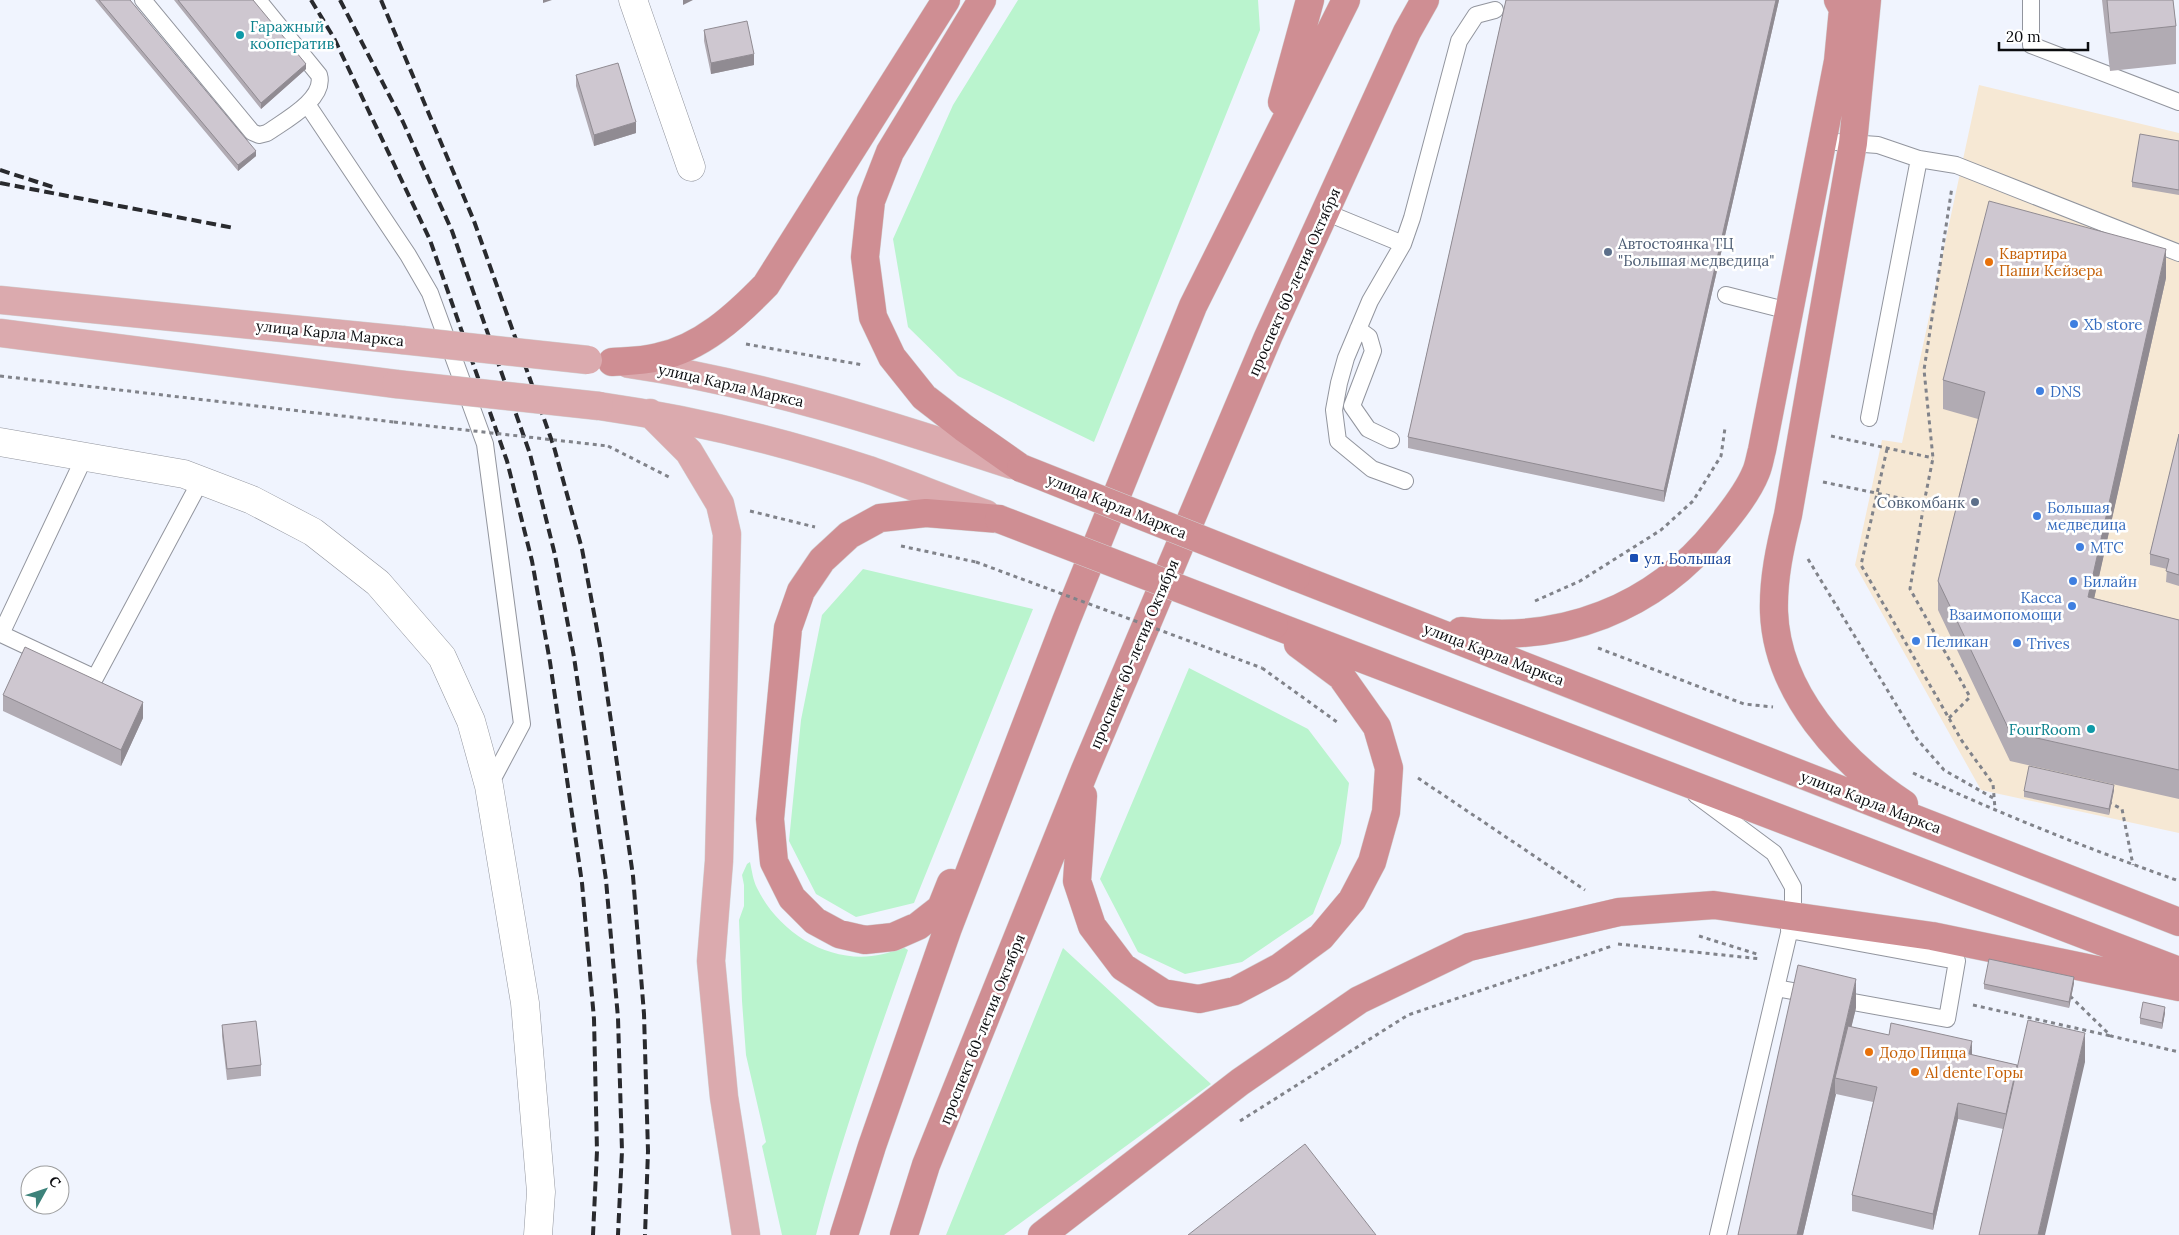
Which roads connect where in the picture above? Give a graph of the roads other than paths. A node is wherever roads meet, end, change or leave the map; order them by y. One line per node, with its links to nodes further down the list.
1 (143, 0): 15 (lane)
2 (258, 0): 15 (lane)
3 (633, 0): 19 (street)
4 (946, 0): 29 (highway)
5 (982, 0): 35 (highway)
6 (1310, 0): 25 (highway)
7 (1346, 0): 25 (highway)
8 (1425, 0): 13 (highway, проспект 60-летия Октября)
9 (1442, 0): 13 (highway)
10 (2031, 0): 14 (lane)
11 (1848, 2): 16 (highway); 17 (highway)
12 (1495, 10): 21 (lane)
13 (1407, 32): 20 (highway, проспект 60-летия Октября)
14 (2179, 102)
15 (307, 104): 44 (lane)
16 (1822, 141): 17 (lane); 26 (highway)
17 (1853, 143): 18 (lane); 45 (highway)
18 (1919, 159): 22 (lane); 31 (lane)
19 (690, 168)
20 (1325, 212): 21 (lane); 42 (highway, проспект 60-летия Октября)
21 (1402, 244): 27 (lane)
22 (2179, 253)
23 (1726, 294): 26 (lane)
24 (0, 300): 29 (main road, улица Карла Маркса, bridge)
25 (1194, 306): 39 (highway)
26 (1789, 311): 40 (highway)
27 (1358, 330): 32 (lane); 37 (lane)
28 (0, 333): 30 (main road, bridge)
29 (600, 361): 35 (main road, улица Карла Маркса)
30 (650, 413): 38 (main road); 52 (main road)
31 (1869, 418)
32 (1391, 440)
33 (0, 442): 34 (street)
34 (85, 456): 36 (street); 36 (lane)
35 (1021, 468): 40 (highway, улица Карла Маркса, bridge)
36 (201, 480): 44 (street)
37 (1405, 481)
38 (999, 519): 39 (highway); 41 (highway, bridge)
39 (1066, 621): 53 (highway)
40 (1413, 622): 45 (highway, улица Карла Маркса)
41 (1274, 626): 42 (highway); 43 (highway)
42 (1085, 770): 54 (highway, проспект 60-летия Октября)
43 (1672, 777): 47 (lane); 48 (highway)
44 (489, 786): 51 (street)
45 (1953, 834): 46 (highway, улица Карла Маркса)
46 (2179, 922)
47 (1791, 923): 49 (lane); 49 (lane); 50 (highway); 55 (highway)
48 (2179, 971)
49 (1776, 988): 56 (lane)
50 (2179, 988)
51 (538, 1235)
52 (746, 1235)
53 (844, 1235)
54 (904, 1235)
55 (1042, 1235)
56 (1718, 1235)

